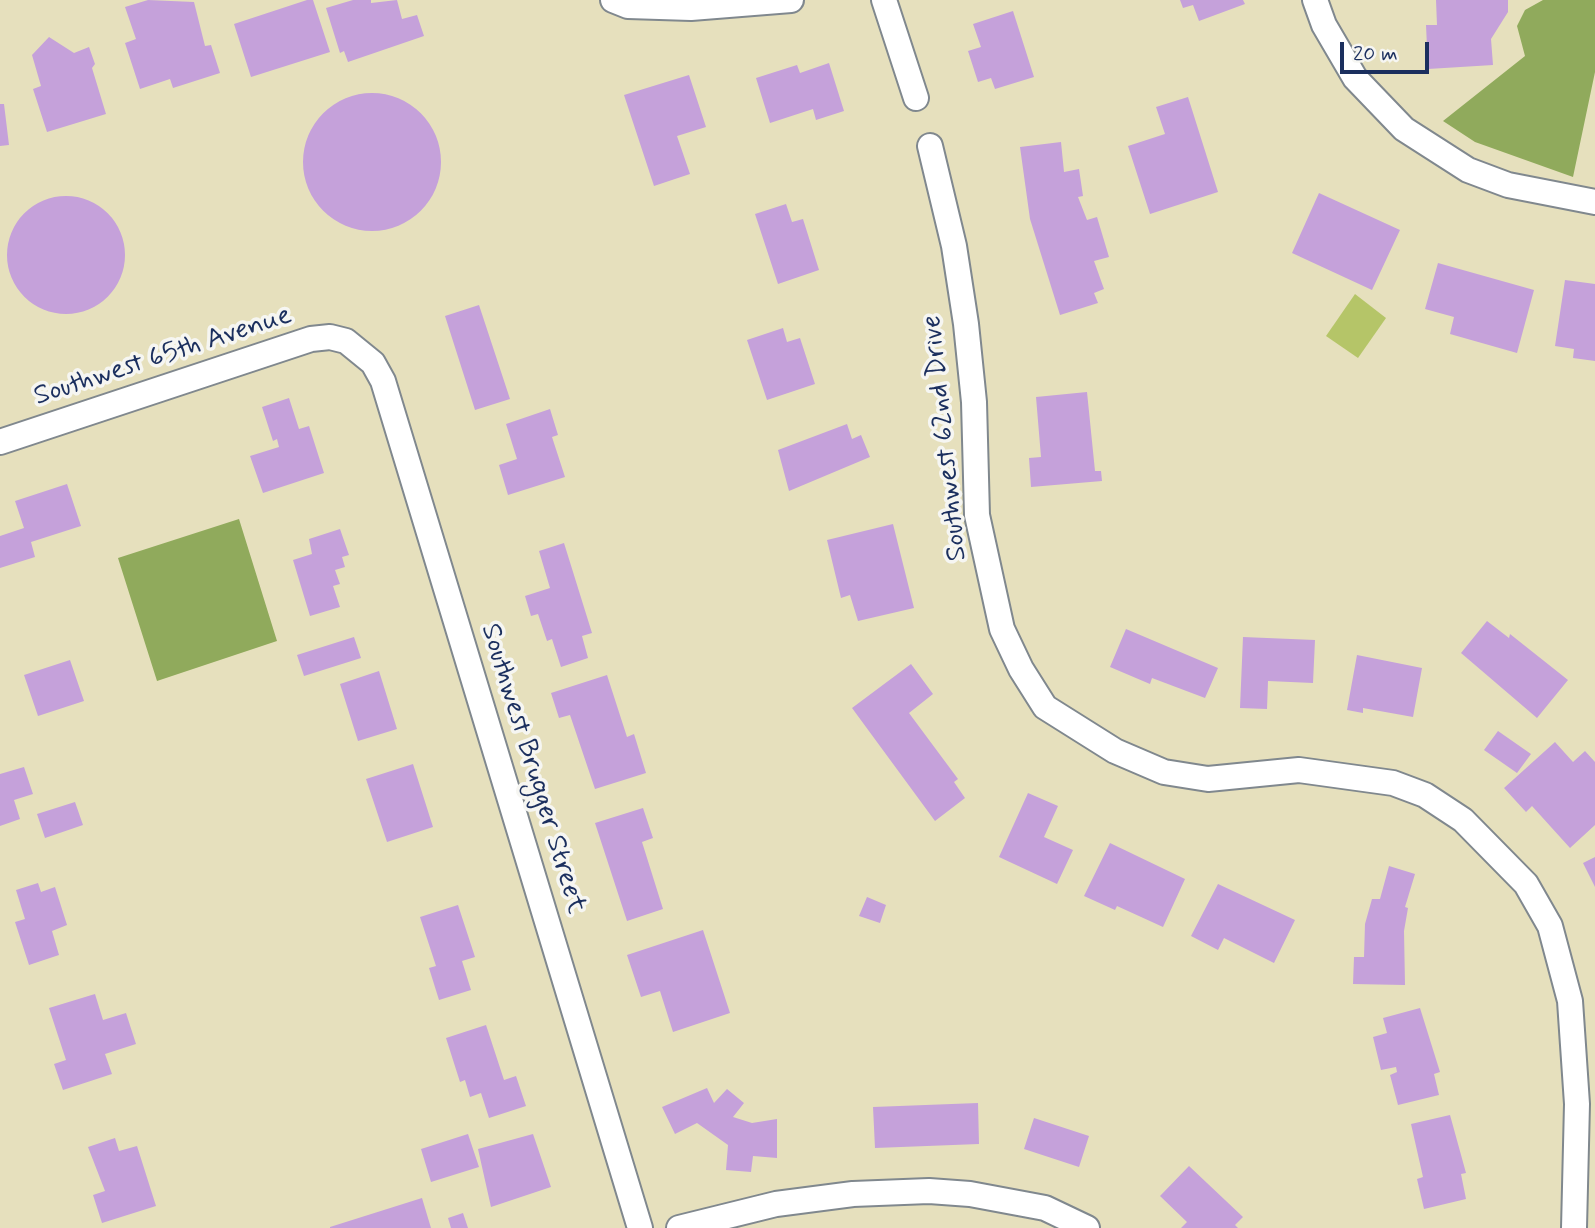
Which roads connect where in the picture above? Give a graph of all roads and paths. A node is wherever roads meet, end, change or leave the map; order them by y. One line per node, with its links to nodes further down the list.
1 (612, 0): 2 (street)
2 (791, 0)
3 (884, 0): 5 (street)
4 (1315, 0): 7 (street)
5 (916, 99)
6 (930, 146): 13 (street, Southwest 62nd Drive)
7 (1595, 202)
8 (346, 341): 9 (street, Southwest 65th Avenue); 10 (street, Southwest Brugger Street)
9 (0, 442)
10 (640, 1228)
11 (679, 1228): 12 (street)
12 (1087, 1228)
13 (1574, 1228)

